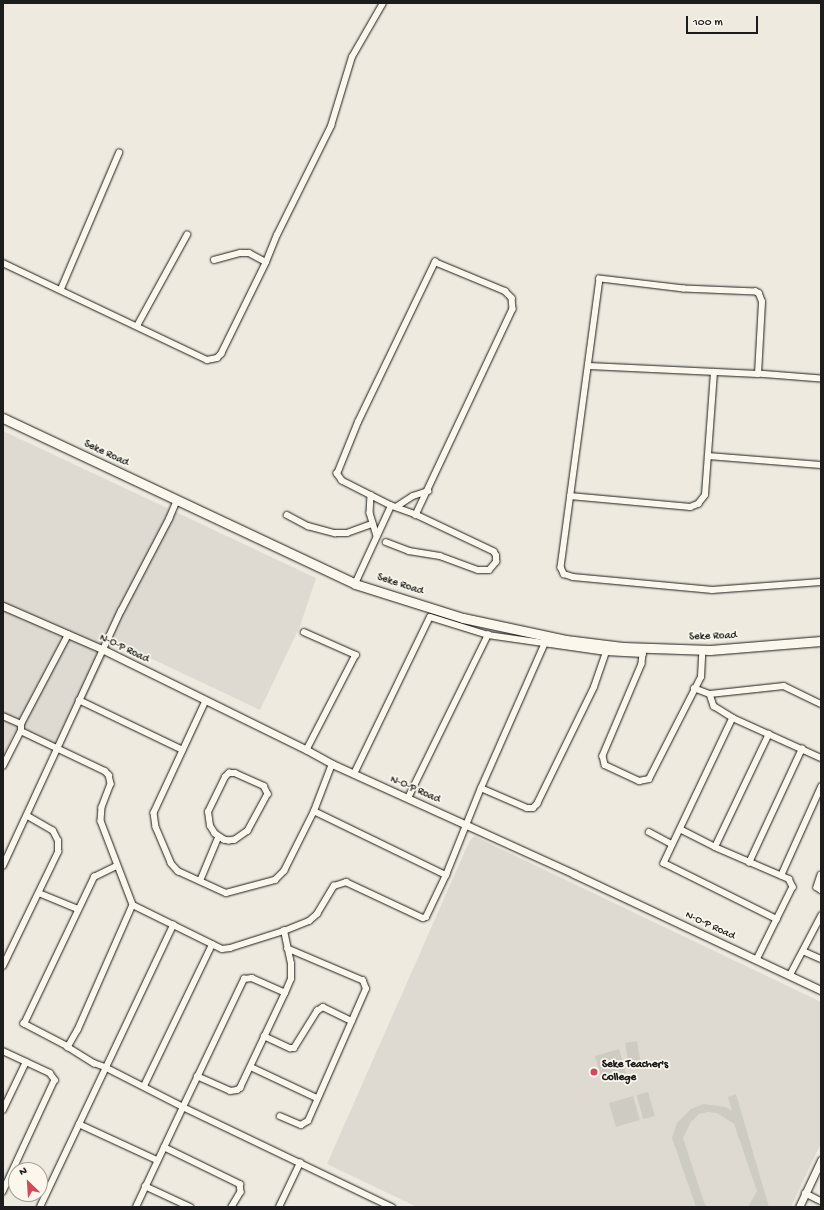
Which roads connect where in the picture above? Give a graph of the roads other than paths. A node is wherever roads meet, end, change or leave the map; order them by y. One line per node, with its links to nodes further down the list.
1 (383, 3): 5 (street)
2 (119, 153): 7 (street)
3 (187, 235): 8 (street)
4 (214, 260): 5 (street)
5 (266, 262): 8 (street)
6 (3, 263): 7 (street)
7 (61, 290): 8 (street)
8 (137, 326)
9 (589, 366): 10 (street); 11 (street); 18 (street)
10 (714, 372): 11 (street); 14 (street)
11 (758, 374): 12 (street)
12 (821, 379)
13 (3, 418): 19 (main road, Seke Road)
14 (708, 456): 15 (street); 18 (street)
15 (821, 465)
16 (428, 491): 17 (street); 20 (street); 22 (street)
17 (371, 495): 20 (street); 23 (street)
18 (570, 496): 26 (street)
19 (177, 500): 27 (main road, Seke Road); 34 (street)
20 (394, 507): 22 (street); 24 (street)
21 (288, 515): 23 (street)
22 (416, 515): 25 (street)
23 (372, 524): 24 (street)
24 (377, 536): 27 (street)
25 (386, 542)
26 (821, 582)
27 (355, 584): 32 (main road, Seke Road)
28 (3, 606): 30 (street, N-O-P Road)
29 (304, 632): 49 (street)
30 (68, 635): 34 (street, N-O-P Road); 44 (street)
31 (488, 635): 33 (street); 53 (street); 56 (street)
32 (821, 641)
33 (545, 643): 35 (street); 55 (street)
34 (104, 650): 39 (street); 40 (street, N-O-P Road)
35 (606, 652): 37 (street); 55 (street)
36 (702, 656): 37 (street)
37 (694, 688): 38 (street)
38 (710, 694): 41 (street); 43 (street)
39 (79, 700): 46 (street); 48 (street)
40 (206, 701): 48 (street); 49 (street, N-O-P Road)
41 (821, 704)
42 (3, 716): 44 (street)
43 (733, 718): 45 (street); 60 (street)
44 (21, 728): 46 (street); 52 (street)
45 (769, 734): 47 (street); 64 (street)
46 (57, 748): 58 (street); 67 (street)
47 (802, 749): 50 (street); 65 (street)
48 (183, 750): 71 (street)
49 (307, 750): 51 (street, N-O-P Road)
50 (821, 758)
51 (332, 764): 53 (street, N-O-P Road); 57 (street)
52 (3, 766)
53 (354, 774): 56 (street, N-O-P Road)
54 (821, 787): 70 (street)
55 (481, 788): 59 (street)
56 (408, 798): 59 (street, N-O-P Road)
57 (314, 811): 68 (street); 71 (street)
58 (27, 816): 66 (street); 73 (street)
59 (467, 826): 68 (street); 85 (street, N-O-P Road)
60 (680, 829): 63 (street); 64 (street)
61 (649, 832): 63 (street)
62 (218, 838): 62 (street); 71 (street)
63 (672, 844): 77 (street)
64 (715, 847): 65 (street)
65 (749, 863): 70 (street)
66 (3, 866)
67 (117, 866): 74 (street); 75 (street)
68 (446, 875): 80 (street)
69 (821, 875): 72 (street)
70 (781, 876): 77 (street)
71 (200, 881)
72 (821, 890)
73 (39, 893): 75 (street); 86 (street)
74 (133, 906): 79 (street); 92 (street)
75 (78, 909): 92 (street)
76 (821, 916): 78 (street)
77 (777, 919): 85 (street)
78 (820, 923): 83 (street)
79 (173, 925): 81 (street); 95 (street)
80 (284, 931): 81 (street); 82 (street)
81 (212, 945): 98 (street)
82 (288, 949): 89 (street); 90 (street)
83 (803, 951): 84 (street); 87 (street)
84 (821, 959)
85 (757, 960): 87 (street, N-O-P Road)
86 (3, 966)
87 (790, 975): 88 (street, N-O-P Road)
88 (821, 990)
89 (285, 993): 91 (street); 97 (street)
90 (352, 1021): 91 (street); 99 (street)
91 (264, 1036): 96 (street)
92 (68, 1047): 95 (street)
93 (3, 1051): 94 (street)
94 (26, 1062): 101 (street); 109 (street)
95 (105, 1067): 98 (street); 103 (street)
96 (251, 1067): 97 (street); 99 (street)
97 (197, 1076): 100 (street)
98 (144, 1086): 100 (street)
99 (317, 1098): 102 (street)
100 (183, 1107): 104 (street); 107 (street)
101 (3, 1110)
102 (280, 1116)
103 (79, 1124): 105 (street); 112 (street)
104 (164, 1147): 105 (street); 115 (street)
105 (158, 1160): 108 (street)
106 (821, 1160): 110 (street)
107 (300, 1163): 116 (street); 117 (street)
108 (145, 1186): 113 (street); 114 (street)
109 (3, 1192)
110 (805, 1193): 111 (street); 118 (street)
111 (821, 1200)
112 (40, 1207)
113 (136, 1207)
114 (190, 1207)
115 (232, 1207)
116 (279, 1207)
117 (392, 1207)
118 (799, 1207)

